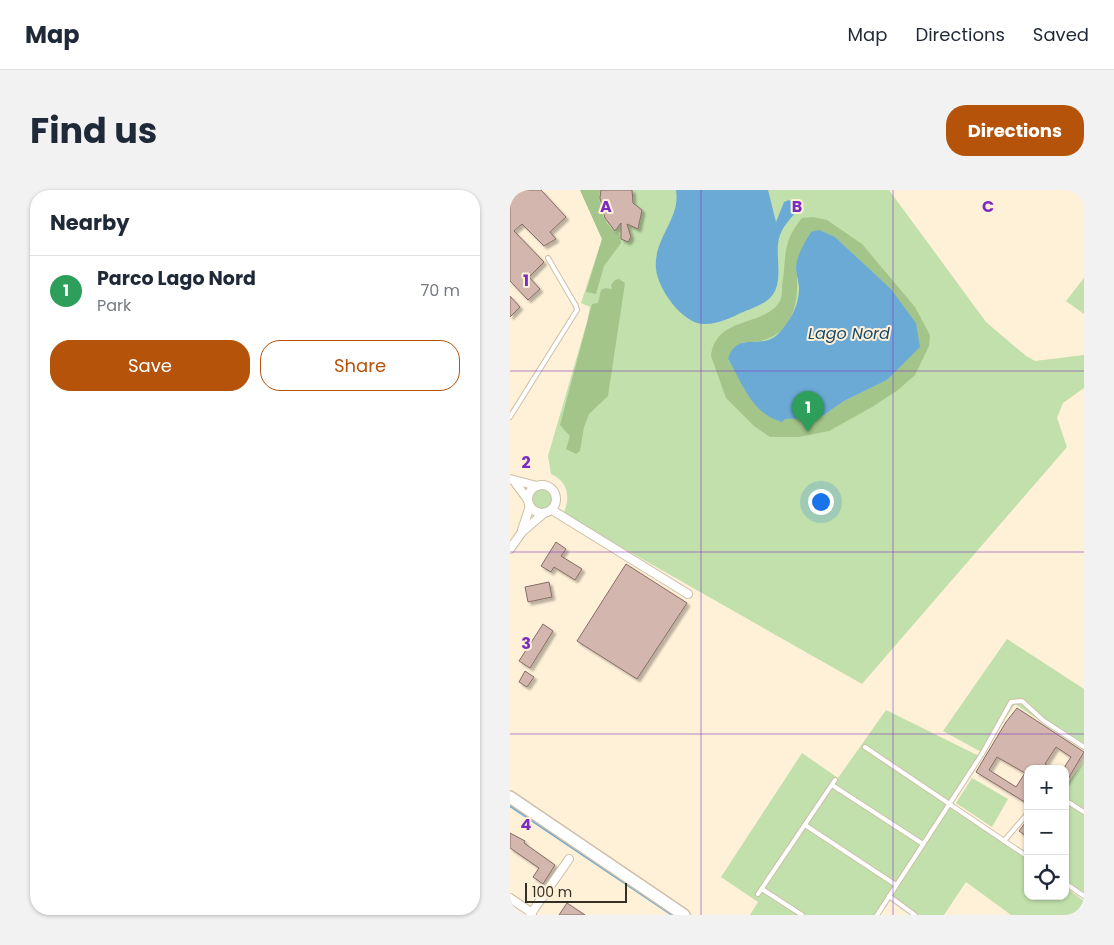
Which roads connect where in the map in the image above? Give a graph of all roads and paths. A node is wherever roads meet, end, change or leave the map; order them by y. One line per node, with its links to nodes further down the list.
1 (548, 258): 2 (lane)
2 (510, 417)
3 (512, 480): 4 (street); 5 (street)
4 (538, 486): 5 (street); 6 (street)
5 (529, 503): 7 (street); 8 (street)
6 (552, 510): 7 (street); 10 (street)
7 (543, 514): 8 (street)
8 (522, 532): 9 (street)
9 (510, 549)
10 (688, 594)
11 (865, 747): 16 (lane)
12 (1084, 747): 16 (lane)
13 (835, 780): 14 (lane)
14 (832, 785): 20 (lane); 22 (lane)
15 (510, 797): 33 (main road)
16 (950, 803): 21 (lane); 22 (lane)
17 (1069, 803): 18 (lane)
18 (1084, 812)
19 (1024, 818): 21 (lane)
20 (805, 825): 25 (lane); 27 (lane)
21 (1004, 841): 23 (lane)
22 (922, 844): 25 (lane)
23 (1024, 855)
24 (568, 859): 32 (street)
25 (896, 885): 29 (lane)
26 (1069, 886): 30 (lane)
27 (762, 889): 28 (lane); 34 (lane)
28 (758, 894)
29 (889, 896): 35 (lane); 36 (lane)
30 (1084, 896)
31 (510, 898): 32 (street)
32 (531, 914)
33 (684, 915)
34 (802, 915)
35 (877, 915)
36 (915, 915)

